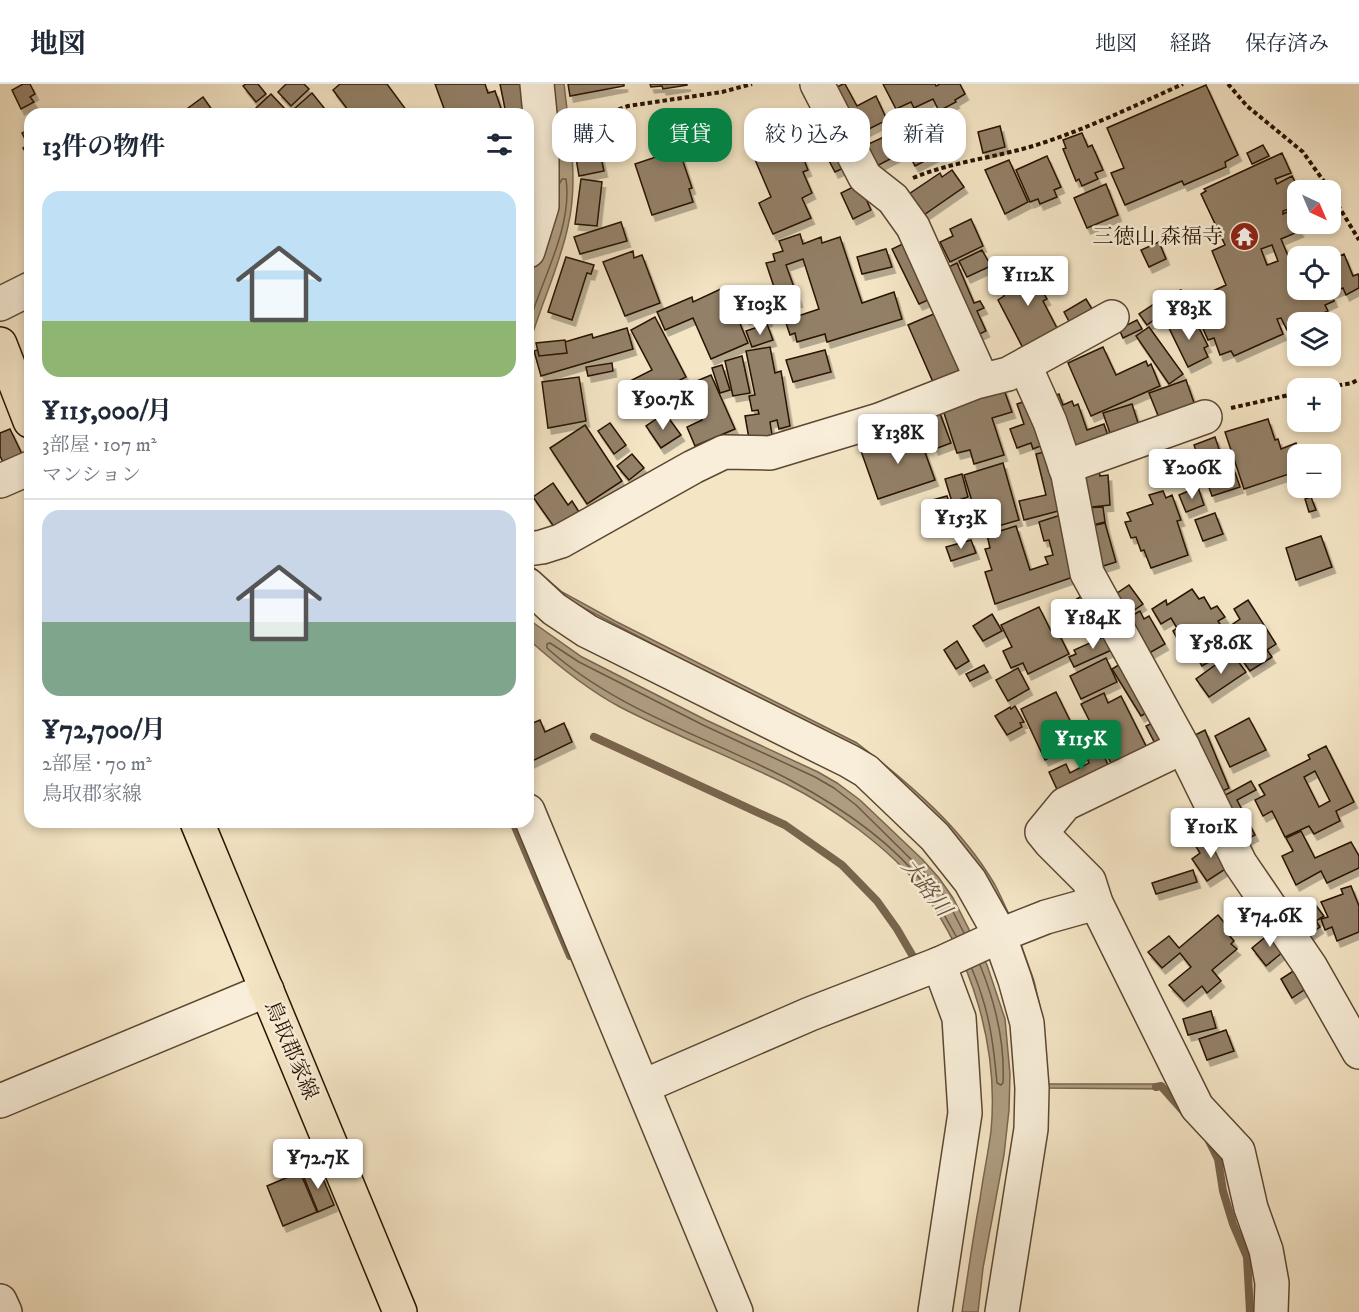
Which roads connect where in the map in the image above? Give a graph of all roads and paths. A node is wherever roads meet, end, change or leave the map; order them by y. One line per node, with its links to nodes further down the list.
1 (537, 84): 6 (street)
2 (752, 84): 6 (path)
3 (817, 84): 8 (street)
4 (1183, 84): 8 (path)
5 (1228, 84): 7 (path)
6 (542, 134): 10 (street)
7 (1322, 180)
8 (890, 196): 18 (street)
9 (1341, 210): 11 (path)
10 (534, 232)
11 (1359, 240)
12 (24, 292): 13 (street)
13 (0, 304)
14 (1113, 317): 16 (street)
15 (0, 344): 21 (main road)
16 (1025, 366): 18 (street); 23 (street)
17 (1359, 379): 19 (path)
18 (982, 380): 26 (street)
19 (1341, 385)
20 (1287, 395): 22 (path)
21 (24, 406)
22 (1205, 417): 23 (street)
23 (1065, 466): 28 (street)
24 (24, 471): 25 (street)
25 (0, 481)
26 (534, 548)
27 (534, 591): 32 (street)
28 (1183, 747): 31 (street); 35 (street)
29 (534, 826): 36 (street)
30 (200, 828): 34 (main road, 鳥取郡家線)
31 (1096, 903): 32 (street); 44 (street)
32 (999, 937): 33 (street); 43 (street)
33 (940, 963): 36 (street); 42 (street)
34 (267, 990): 37 (street); 40 (main road, 鳥取郡家線)
35 (1359, 1052)
36 (644, 1086): 41 (street)
37 (0, 1101)
38 (0, 1301): 39 (street)
39 (5, 1312)
40 (400, 1312)
41 (736, 1312)
42 (935, 1312)
43 (1002, 1312)
44 (1271, 1312)

